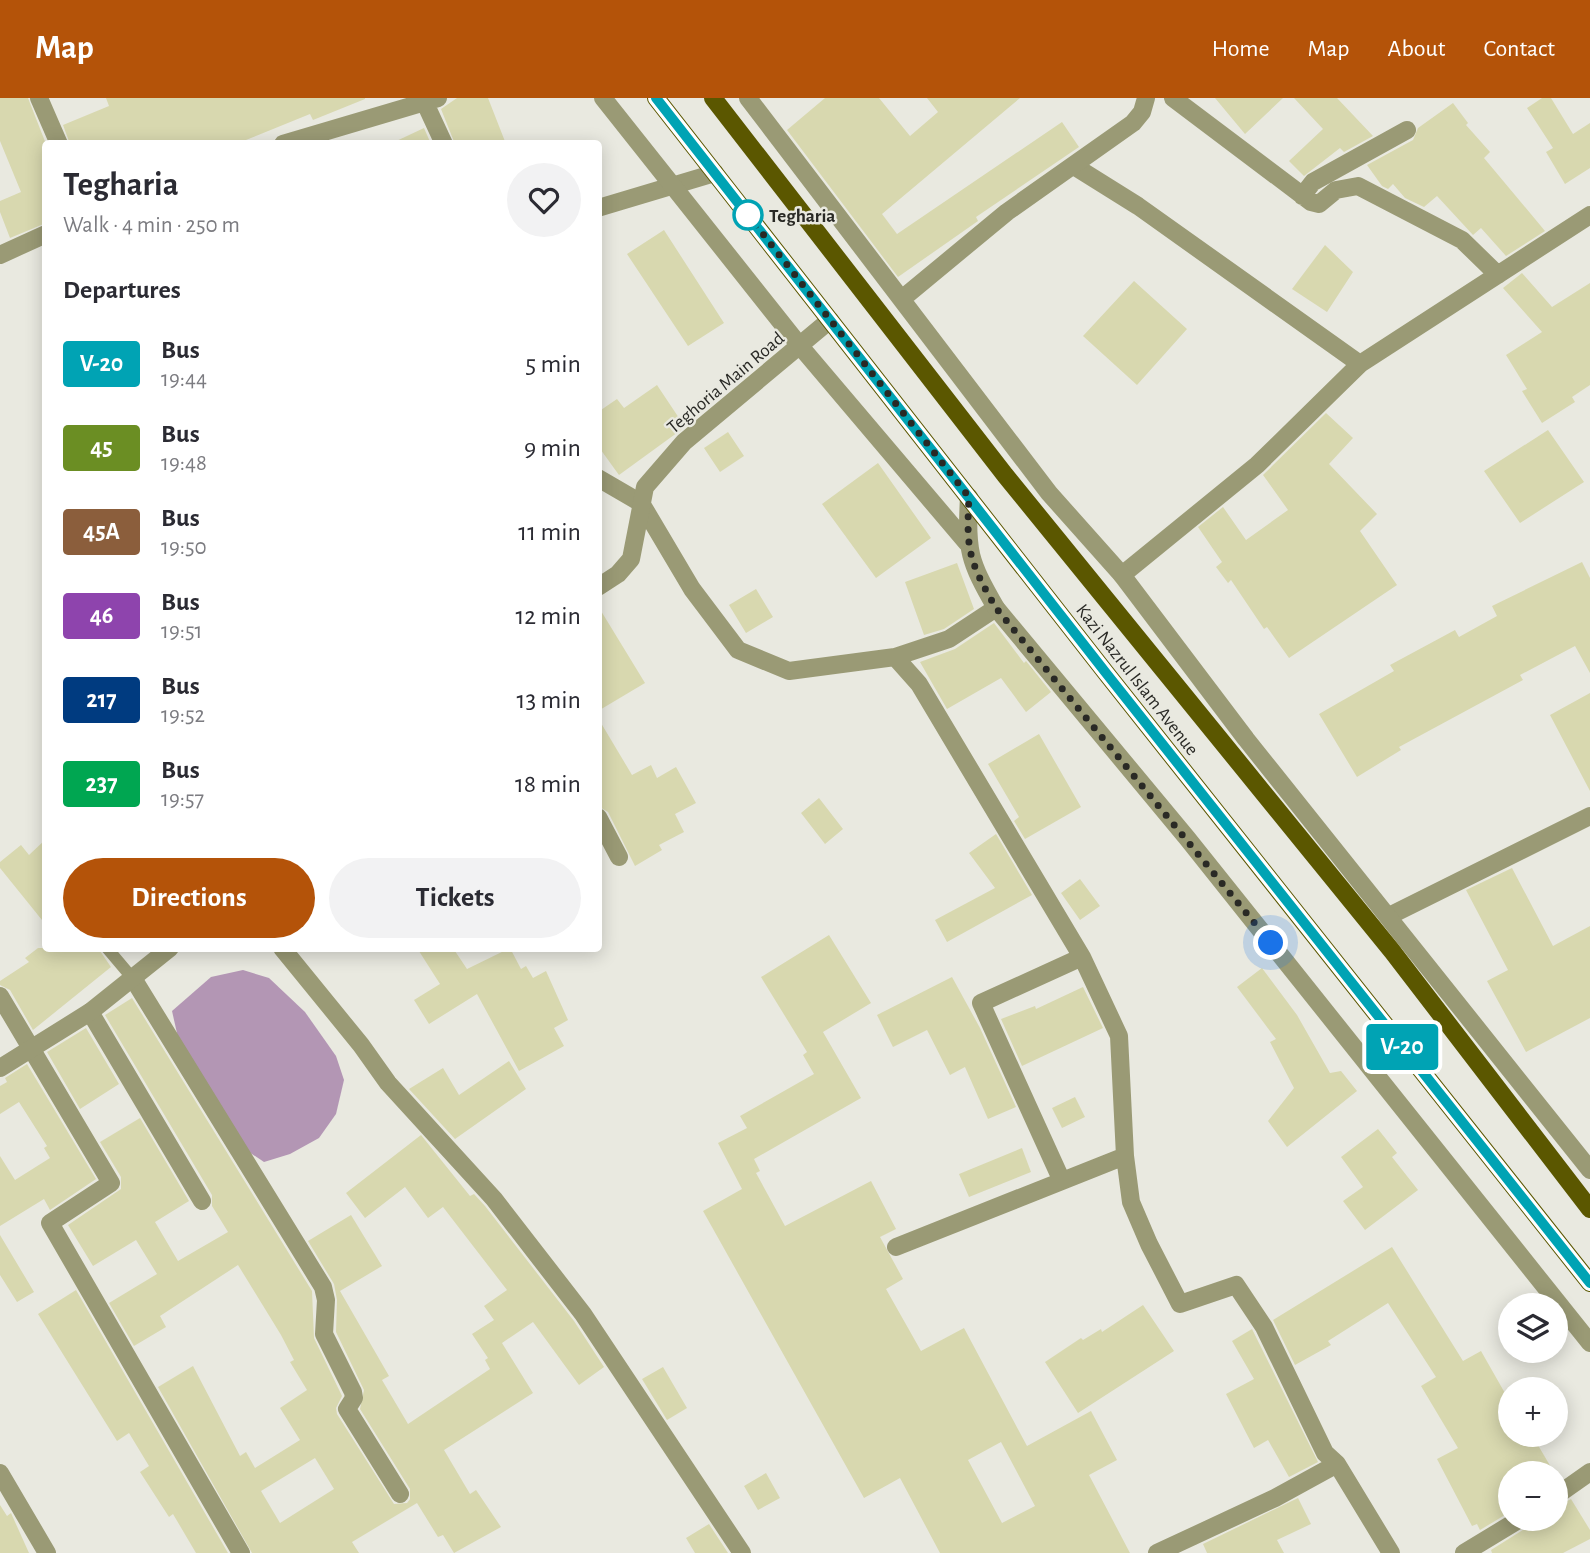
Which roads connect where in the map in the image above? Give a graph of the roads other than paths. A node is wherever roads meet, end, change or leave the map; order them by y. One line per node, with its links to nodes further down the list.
1 (39, 98): 10 (street)
2 (603, 98): 15 (street)
3 (656, 98): 14 (main road, Kazi Nazrul Islam Avenue)
4 (713, 98): 51 (main road, Kazi Nazrul Islam Avenue)
5 (748, 98): 22 (street)
6 (1146, 98): 13 (street)
7 (1173, 98): 16 (street)
8 (431, 101): 11 (street); 12 (street)
9 (1407, 130): 16 (street)
10 (57, 140)
11 (297, 140)
12 (442, 140)
13 (1074, 166): 22 (street); 25 (street)
14 (715, 173): 15 (street); 23 (main road, Kazi Nazrul Islam Avenue)
15 (670, 186): 17 (street); 24 (street)
16 (1302, 196): 21 (street)
17 (602, 207)
18 (1590, 215): 21 (street)
19 (42, 236): 20 (street)
20 (0, 255)
21 (1498, 275): 25 (street)
22 (902, 298): 30 (street)
23 (830, 320): 24 (street, Teghoria Main Road); 27 (main road, Kazi Nazrul Islam Avenue)
24 (800, 346): 28 (street, Teghoria Main Road); 29 (street)
25 (1360, 364): 30 (street)
26 (602, 480): 28 (street)
27 (969, 497): 29 (street); 53 (main road, Kazi Nazrul Islam Avenue)
28 (641, 503): 31 (street, Teghoria Main Road); 33 (street)
29 (967, 543): 32 (street)
30 (1122, 575): 37 (street)
31 (602, 584)
32 (996, 608): 33 (street); 54 (street)
33 (894, 657): 41 (street)
34 (1590, 816): 37 (street)
35 (602, 824): 36 (street)
36 (619, 856)
37 (1389, 916): 48 (street)
38 (110, 952): 42 (lane)
39 (166, 952): 42 (street)
40 (285, 952): 64 (street)
41 (1082, 957): 47 (street); 49 (street)
42 (134, 980): 44 (street); 59 (street)
43 (0, 996): 45 (street)
44 (90, 1012): 45 (street); 50 (street)
45 (31, 1051): 46 (street); 63 (street)
46 (0, 1068)
47 (1125, 1156): 49 (street); 55 (street)
48 (1587, 1160)
49 (1061, 1179): 52 (street)
50 (202, 1201)
51 (1590, 1209)
52 (896, 1247)
53 (1590, 1283)
54 (1590, 1343)
55 (1337, 1464): 61 (street); 65 (street)
56 (1590, 1472): 58 (street)
57 (0, 1473): 62 (street)
58 (1568, 1488)
59 (400, 1494)
60 (1500, 1531): 66 (street)
61 (1386, 1552)
62 (47, 1553)
63 (241, 1553)
64 (742, 1553)
65 (1157, 1553)
66 (1464, 1553)

